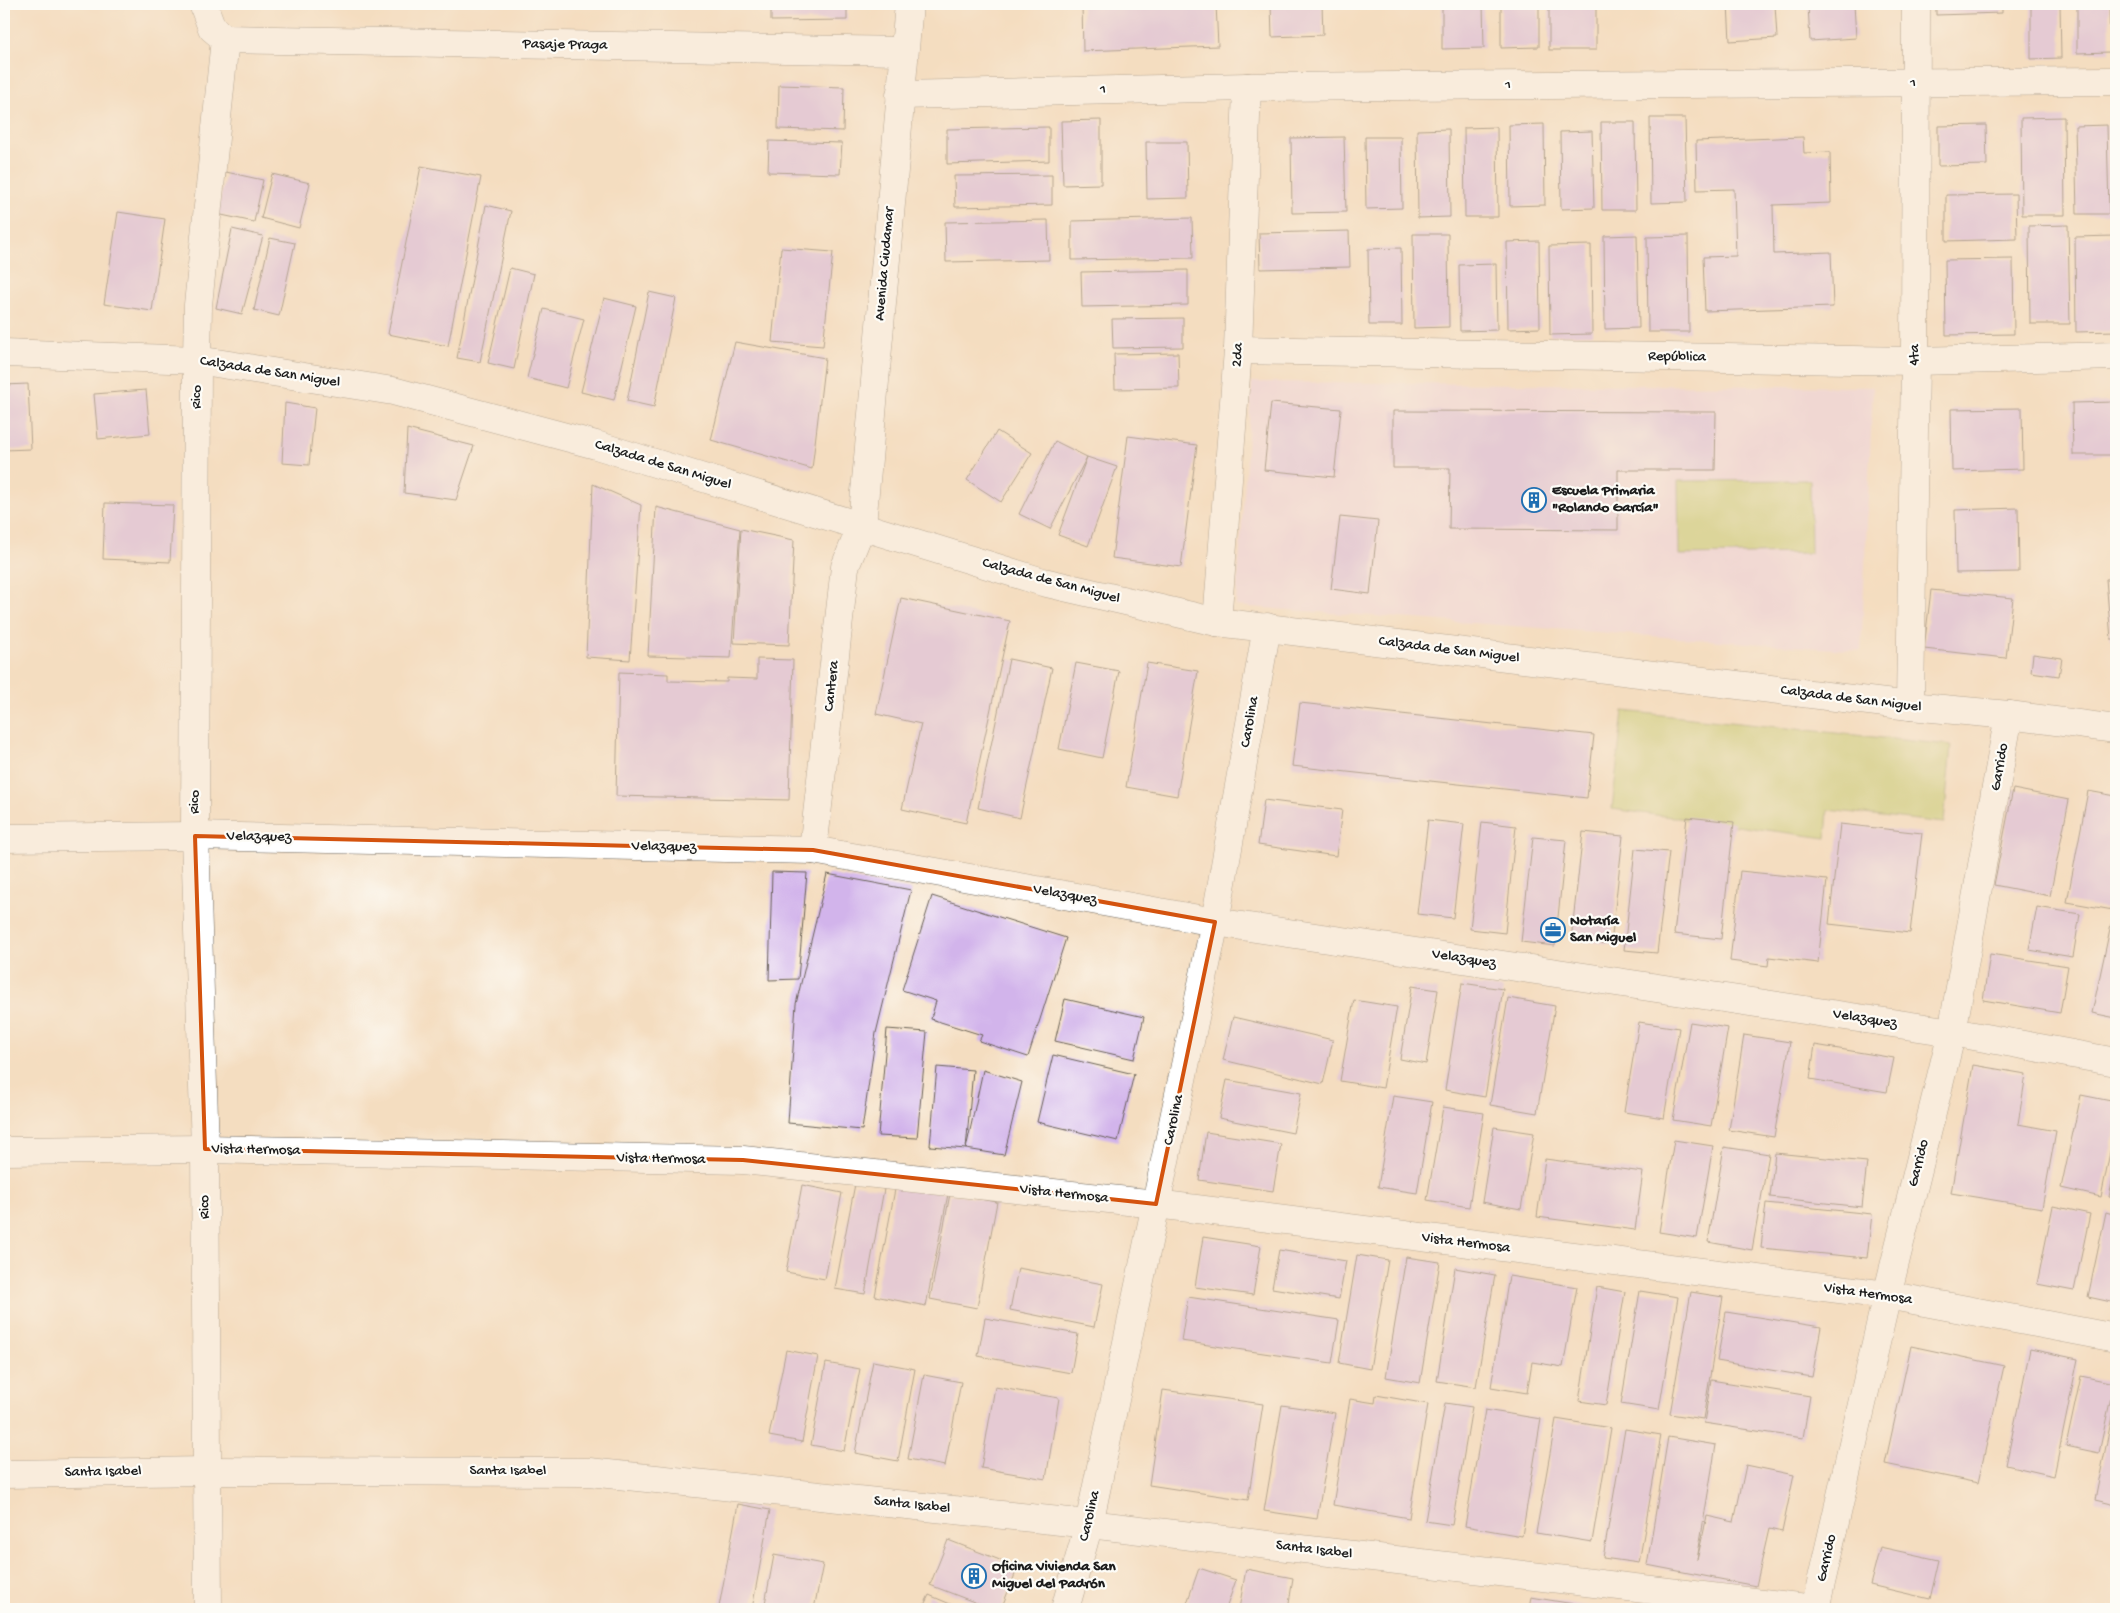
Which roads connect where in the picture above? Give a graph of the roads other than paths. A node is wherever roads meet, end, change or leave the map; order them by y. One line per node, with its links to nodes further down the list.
1 (203, 4): 4 (street)
2 (909, 4): 5 (street, Avenida Ciudamar)
3 (1916, 4): 7 (street, 4ta)
4 (225, 39): 5 (street, Pasaje Praga); 13 (street, Rico)
5 (904, 51): 9 (street, Avenida Ciudamar)
6 (2116, 80): 7 (street, 1)
7 (1917, 83): 8 (street, 1); 14 (street, 4ta)
8 (1247, 87): 9 (street, 1); 10 (street, 2da)
9 (900, 95): 15 (street, Avenida Ciudamar)
10 (1238, 350): 14 (street, República); 16 (street, 2da)
11 (4, 353): 13 (street, Calzada de San Miguel)
12 (2116, 356): 14 (street, República)
13 (197, 360): 15 (street, Calzada de San Miguel); 21 (street, Rico)
14 (1915, 361): 18 (street, 4ta)
15 (862, 525): 16 (street, Calzada de San Miguel); 23 (street, Cantera)
16 (1217, 622): 17 (street, Calzada de San Miguel)
17 (1267, 627): 18 (street, Calzada de San Miguel); 24 (street, Carolina)
18 (1910, 706): 19 (street, Calzada de San Miguel)
19 (2009, 715): 20 (street, Calzada de San Miguel); 25 (street, Garrido)
20 (2116, 729)
21 (195, 836): 22 (street, Velazquez); 23 (street, Velazquez); 27 (street, Rico)
22 (4, 838)
23 (813, 850): 24 (street, Velazquez)
24 (1215, 922): 25 (street, Velazquez); 29 (street, Carolina)
25 (1952, 1032): 26 (street, Velazquez); 30 (street, Garrido)
26 (2116, 1062)
27 (205, 1149): 28 (street, Vista Hermosa); 29 (street, Vista Hermosa); 32 (street, Rico)
28 (4, 1151)
29 (1156, 1204): 30 (street, Vista Hermosa); 34 (street, Carolina)
30 (1887, 1295): 31 (street, Vista Hermosa); 37 (street, Garrido)
31 (2116, 1338)
32 (208, 1471): 33 (street, Santa Isabel); 34 (street, Santa Isabel); 35 (street, Rico)
33 (4, 1474)
34 (1089, 1524): 36 (street, Carolina); 37 (street, Santa Isabel)
35 (208, 1609)
36 (1065, 1609)
37 (1815, 1609)

